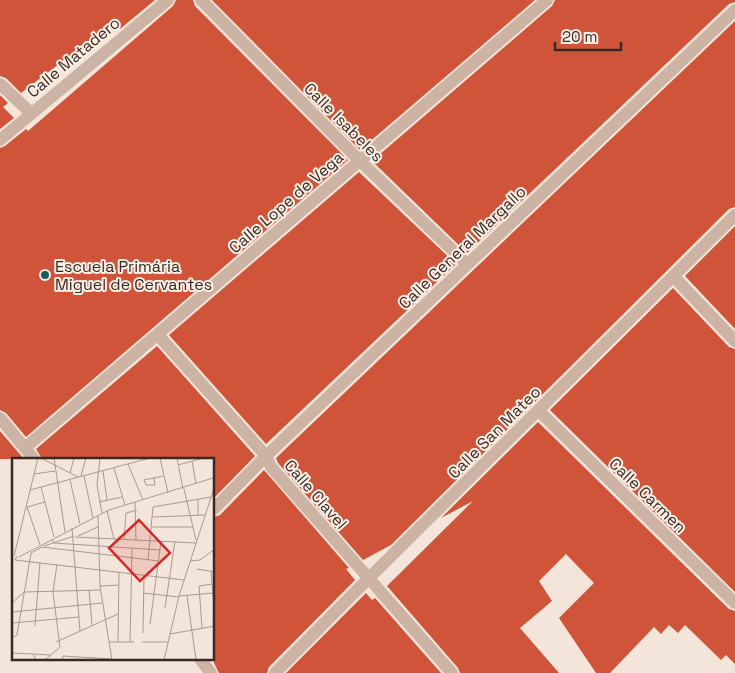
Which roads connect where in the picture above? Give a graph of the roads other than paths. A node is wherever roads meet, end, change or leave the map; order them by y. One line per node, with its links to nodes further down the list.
1 (168, 0): 6 (street, Calle Matadero)
2 (201, 0): 8 (street, Calle Isabeles)
3 (548, 0): 8 (street, Calle Lope de Vega)
4 (735, 10): 10 (street, Calle General Margallo)
5 (0, 84): 6 (street)
6 (31, 113): 7 (street, Calle Matadero)
7 (0, 140)
8 (359, 160): 10 (street, Calle Isabeles); 12 (street, Calle Lope de Vega)
9 (735, 215): 11 (street, Calle San Mateo)
10 (467, 264): 17 (street, Calle General Margallo)
11 (673, 276): 13 (street); 14 (street, Calle San Mateo)
12 (158, 335): 16 (street, Calle Lope de Vega); 17 (street, Calle Clavel)
13 (735, 341)
14 (539, 411): 20 (street, Calle San Mateo); 21 (street, Calle Carmen)
15 (0, 418): 16 (street)
16 (25, 448): 18 (street)
17 (266, 456): 19 (street, Calle General Margallo); 20 (street, Calle Clavel)
18 (33, 458)
19 (215, 508)
20 (368, 578): 24 (street, Calle San Mateo); 25 (street, Calle Clavel)
21 (735, 603)
22 (201, 660): 23 (street)
23 (211, 673)
24 (275, 673)
25 (452, 673)

